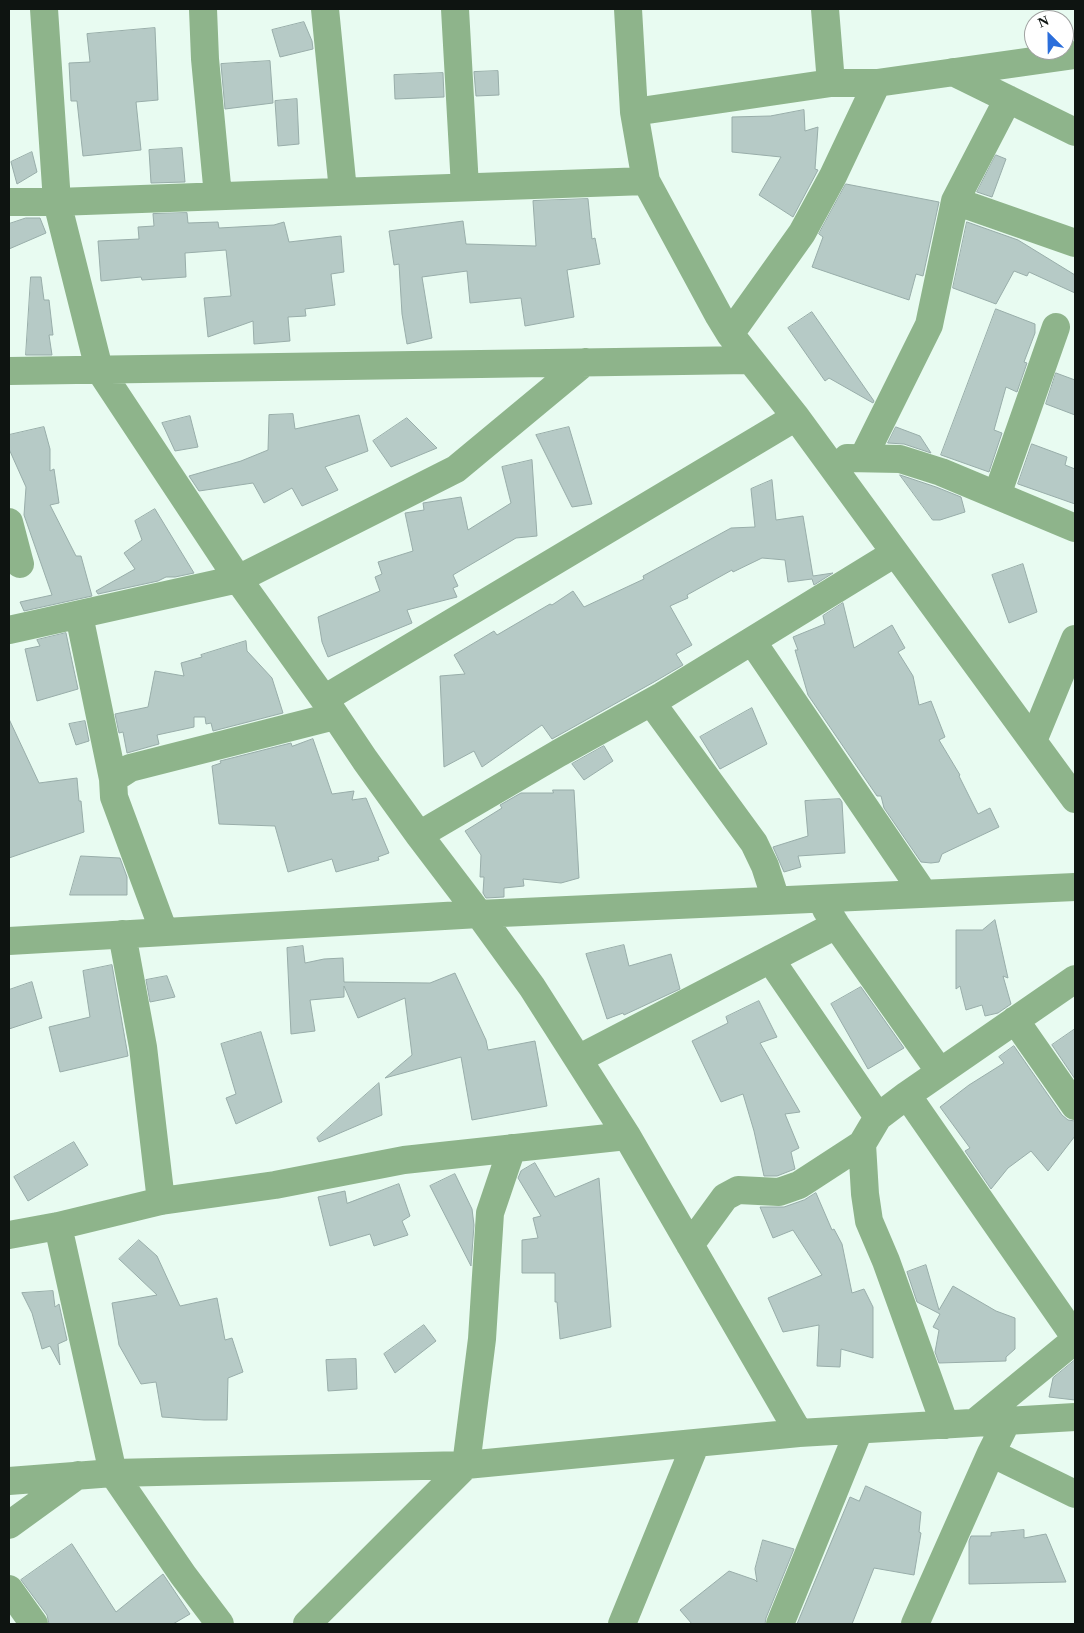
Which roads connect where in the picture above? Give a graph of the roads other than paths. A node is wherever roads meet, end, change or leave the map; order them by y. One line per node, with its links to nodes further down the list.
1 (44, 9): 20 (street)
2 (203, 9): 17 (street)
3 (326, 9): 16 (street)
4 (455, 9): 15 (street)
5 (628, 9): 12 (street)
6 (825, 9): 9 (street)
7 (1075, 55): 8 (street)
8 (954, 72): 10 (street); 11 (street)
9 (831, 83): 10 (street); 12 (street)
10 (877, 83): 23 (street)
11 (1008, 99): 13 (street); 18 (street)
12 (634, 112): 14 (street)
13 (1075, 132)
14 (646, 182): 15 (street); 23 (street)
15 (466, 188): 16 (street)
16 (343, 192): 17 (street)
17 (218, 196): 20 (street)
18 (955, 201): 21 (street); 30 (street)
19 (9, 202): 20 (street)
20 (57, 202): 26 (street)
21 (1075, 243)
22 (1056, 327): 31 (street)
23 (730, 334): 24 (street)
24 (750, 360): 25 (street); 28 (street)
25 (586, 362): 26 (street); 36 (street)
26 (99, 368): 27 (street); 36 (street)
27 (9, 371)
28 (796, 417): 29 (street); 42 (street)
29 (825, 457): 30 (street); 34 (street)
30 (863, 458): 31 (street)
31 (997, 495): 33 (street)
32 (9, 522): 35 (street)
33 (1075, 528)
34 (895, 553): 40 (street); 43 (street)
35 (20, 564)
36 (238, 579): 37 (street); 42 (street)
37 (80, 615): 38 (street); 44 (street)
38 (9, 630)
39 (1075, 639): 43 (street)
40 (752, 641): 41 (street); 48 (street)
41 (651, 702): 46 (street); 50 (street)
42 (330, 708): 44 (street); 46 (street)
43 (1032, 741): 45 (street)
44 (113, 779): 53 (street)
45 (1075, 799)
46 (419, 835): 51 (street)
47 (1075, 887): 48 (street)
48 (924, 894): 49 (street)
49 (820, 898): 50 (street); 52 (street)
50 (776, 900): 51 (street)
51 (479, 914): 53 (street); 59 (street)
52 (836, 925): 56 (street); 60 (street)
53 (164, 932): 54 (street)
54 (122, 934): 55 (street); 67 (street)
55 (9, 940)
56 (770, 959): 59 (street); 63 (street)
57 (1075, 979): 58 (street)
58 (1015, 1020): 60 (street); 62 (street)
59 (578, 1059): 64 (street)
60 (940, 1072): 61 (street)
61 (907, 1095): 63 (street); 71 (street)
62 (1075, 1106)
63 (878, 1117): 65 (street)
64 (627, 1136): 66 (street); 70 (street)
65 (862, 1144): 70 (street); 75 (street)
66 (512, 1148): 67 (street); 80 (street)
67 (161, 1201): 68 (street)
68 (58, 1226): 69 (street); 81 (street)
69 (9, 1235)
70 (690, 1245): 77 (street)
71 (1075, 1339): 74 (street)
72 (1075, 1417): 73 (street)
73 (1007, 1421): 74 (street); 79 (street)
74 (974, 1423): 75 (street)
75 (945, 1425): 76 (street)
76 (859, 1430): 77 (street); 91 (street)
77 (799, 1433): 78 (street)
78 (696, 1443): 80 (street); 90 (street)
79 (991, 1452): 84 (street); 92 (street)
80 (466, 1465): 81 (street); 89 (street)
81 (113, 1473): 82 (street); 88 (street)
82 (78, 1475): 83 (street); 85 (street)
83 (9, 1480)
84 (1075, 1494)
85 (9, 1525)
86 (9, 1589): 87 (street)
87 (34, 1624)
88 (220, 1624)
89 (307, 1624)
90 (622, 1624)
91 (780, 1624)
92 (916, 1624)

